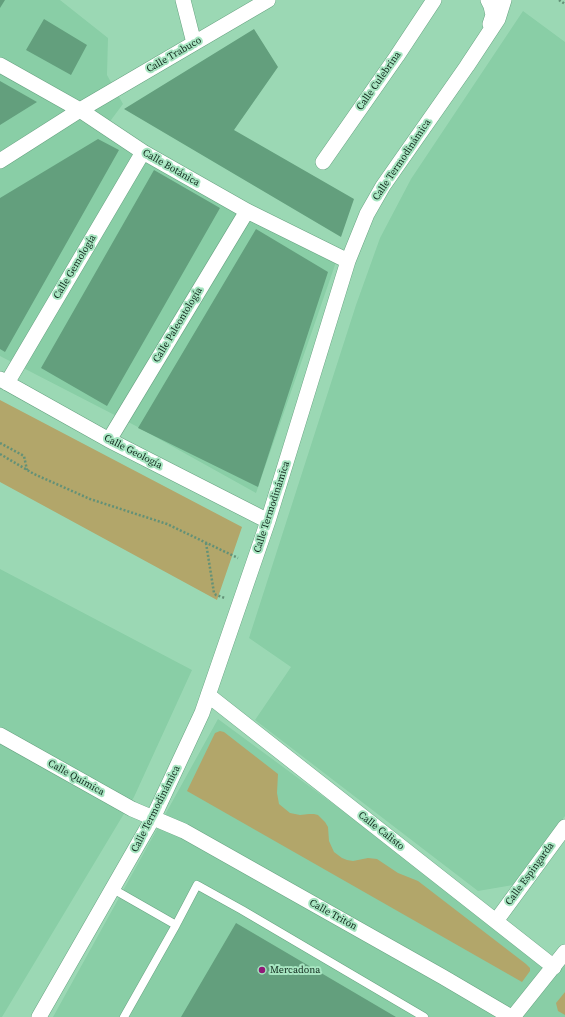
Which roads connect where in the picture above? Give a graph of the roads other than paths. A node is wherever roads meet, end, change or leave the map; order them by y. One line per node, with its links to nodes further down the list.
1 (183, 0): 7 (street)
2 (268, 0): 7 (street, Calle Trabuco)
3 (434, 0): 12 (street, Calle Culebrina)
4 (488, 0): 6 (street)
5 (504, 0): 6 (street, Calle Termodinámica)
6 (483, 42): 14 (street, Calle Termodinámica)
7 (194, 43): 9 (street, Calle Trabuco)
8 (0, 65): 9 (street, Calle Botánica)
9 (80, 110): 10 (street, Calle Botánica); 11 (street, Calle Trabuco)
10 (144, 152): 13 (street, Calle Botánica); 15 (street, Calle Gemología)
11 (0, 161)
12 (323, 162)
13 (247, 211): 14 (street, Calle Botánica); 16 (street, Calle Paleontología)
14 (348, 261): 17 (street, Calle Termodinámica)
15 (4, 381): 16 (street, Calle Geología)
16 (109, 440): 17 (street, Calle Geología)
17 (268, 521): 18 (street, Calle Termodinámica)
18 (208, 695): 20 (street, Calle Termodinámica); 23 (street, Calle Calisto)
19 (0, 735): 20 (street, Calle Química)
20 (153, 818): 22 (street, Calle Termodinámica); 30 (street, Calle Tritón)
21 (565, 827): 23 (street, Calle Espingarda)
22 (113, 889): 24 (lane); 27 (street, Calle Termodinámica)
23 (496, 921): 26 (street, Calle Calisto)
24 (176, 925): 28 (lane); 29 (lane)
25 (565, 952): 26 (street)
26 (554, 967): 30 (street)
27 (39, 1017)
28 (124, 1017)
29 (424, 1017)
30 (512, 1017)

